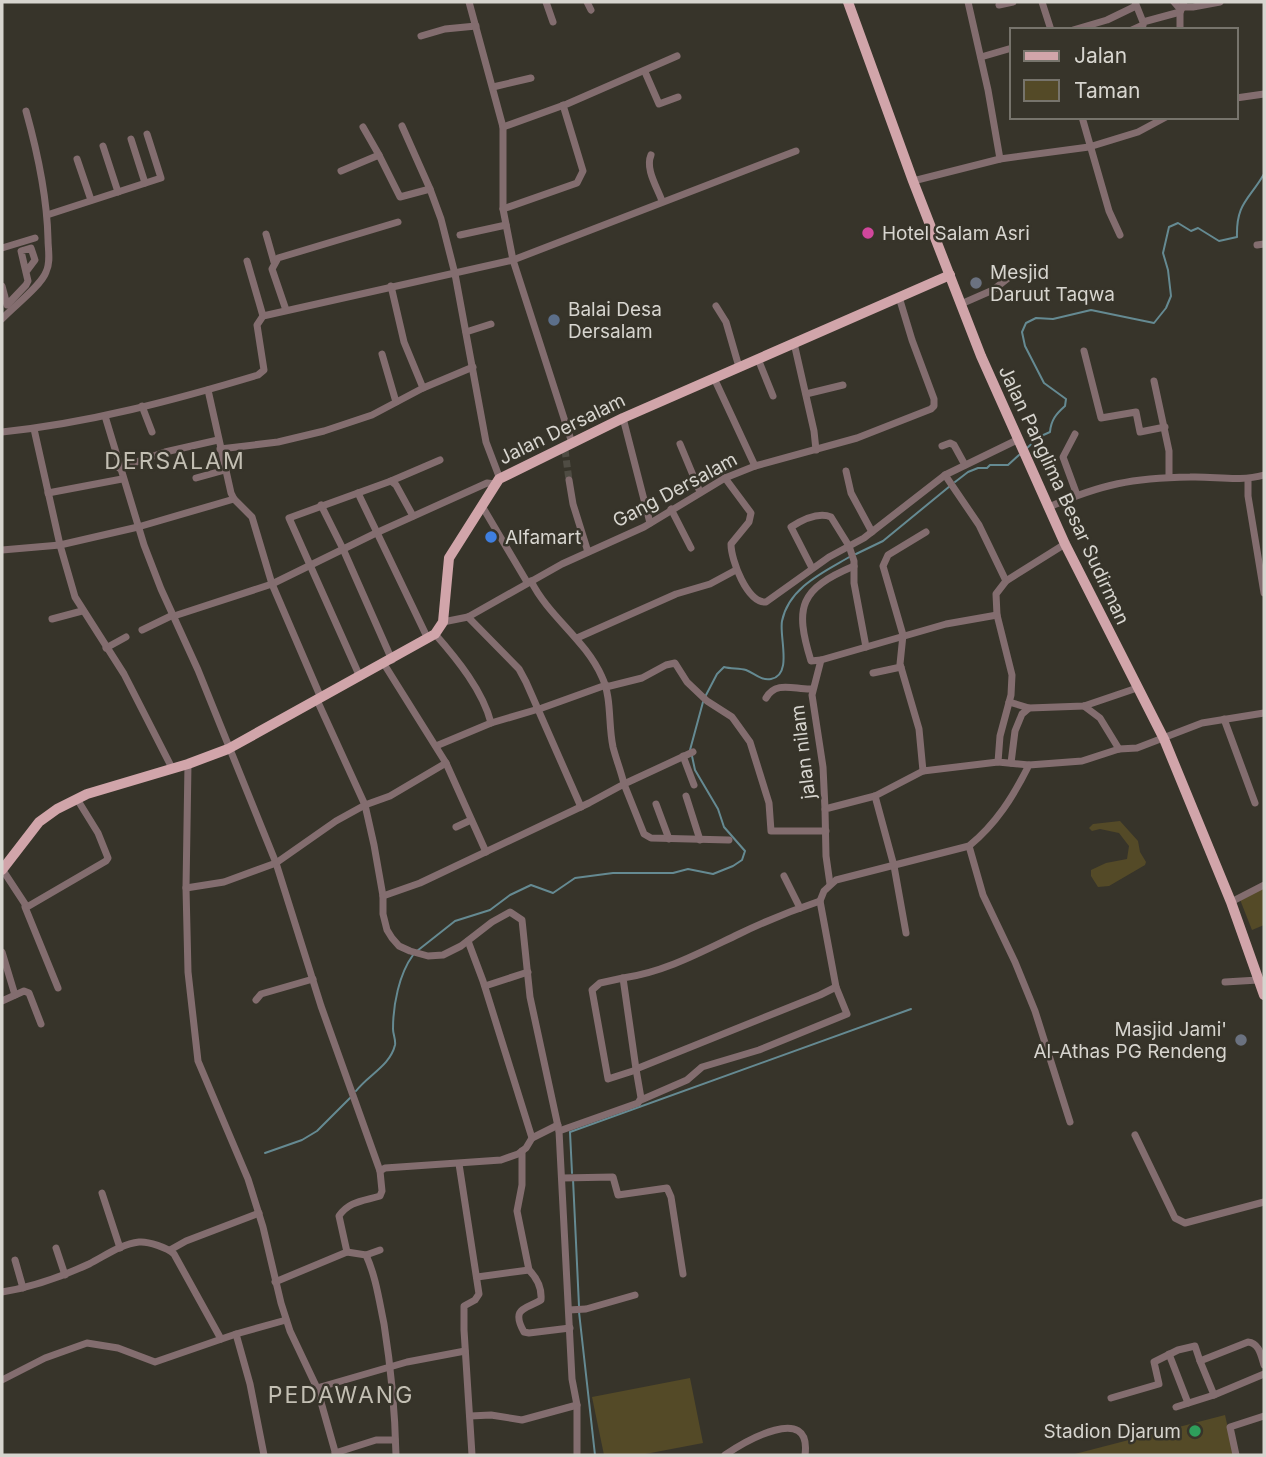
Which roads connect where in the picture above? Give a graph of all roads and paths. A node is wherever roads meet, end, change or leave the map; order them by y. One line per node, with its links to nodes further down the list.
1 (469, 2): 13 (street)
2 (546, 2): 12 (street)
3 (848, 2): 47 (main road, Jalan Panglima Besar Sudirman)
4 (968, 2): 21 (street)
5 (1013, 2): 10 (street)
6 (1042, 2): 15 (street)
7 (1174, 2): 11 (street)
8 (1220, 2): 11 (street)
9 (1136, 4): 14 (street); 16 (street)
10 (999, 5)
11 (1182, 8): 14 (street); 17 (street)
12 (553, 22)
13 (476, 26): 18 (street); 24 (street)
14 (1144, 26)
15 (1050, 28)
16 (1080, 28)
17 (1180, 28)
18 (421, 36)
19 (1010, 49): 21 (street)
20 (677, 56): 22 (street)
21 (981, 57): 45 (street)
22 (645, 72): 26 (street); 28 (street)
23 (531, 78): 24 (street)
24 (493, 86): 36 (street)
25 (1264, 94): 27 (street)
26 (678, 97)
27 (1238, 98)
28 (563, 105): 36 (street); 53 (street)
29 (26, 111): 54 (street)
30 (1082, 119): 40 (street)
31 (1145, 119): 34 (street)
32 (1162, 119): 34 (street)
33 (402, 126): 49 (street)
34 (1148, 126): 40 (street)
35 (363, 127): 42 (street)
36 (503, 127): 53 (street)
37 (147, 134): 48 (street)
38 (131, 139): 48 (street)
39 (103, 146): 50 (street)
40 (1089, 147): 45 (street); 59 (street)
41 (796, 151): 52 (street)
42 (379, 155): 46 (street); 49 (street)
43 (651, 155): 52 (street)
44 (77, 159): 51 (street)
45 (1000, 159): 47 (street)
46 (341, 171)
47 (913, 181): 67 (main road, Jalan Panglima Besar Sudirman)
48 (145, 183): 50 (street)
49 (430, 189): 66 (street)
50 (118, 191): 51 (street)
51 (91, 200): 54 (street)
52 (662, 201): 62 (street)
53 (503, 209): 56 (street)
54 (47, 215): 77 (street)
55 (398, 222): 64 (street)
56 (506, 225): 58 (street); 62 (street)
57 (266, 234): 64 (street)
58 (460, 235)
59 (1120, 235)
60 (35, 238): 61 (street)
61 (2, 248)
62 (513, 260): 66 (street); 106 (street)
63 (247, 261): 76 (street)
64 (274, 262): 75 (street)
65 (26, 272): 74 (street)
66 (455, 274): 70 (street); 79 (street)
67 (950, 275): 71 (main road, Jalan Dersalam); 72 (main road, Jalan Panglima Besar Sudirman)
68 (1012, 275): 72 (street)
69 (2, 286): 74 (street)
70 (391, 286): 75 (street); 89 (street)
71 (899, 297): 80 (main road, Jalan Dersalam); 107 (street, Gang Dersalam)
72 (961, 304): 102 (main road, Jalan Panglima Besar Sudirman)
73 (716, 306): 85 (street)
74 (4, 307)
75 (286, 310): 76 (street)
76 (262, 316): 90 (street)
77 (2, 319)
78 (491, 324): 79 (street)
79 (466, 332): 84 (street)
80 (794, 343): 83 (main road, Jalan Dersalam); 91 (street)
81 (1084, 351): 97 (street)
82 (383, 354): 93 (street)
83 (758, 359): 85 (main road, Jalan Dersalam); 92 (street)
84 (473, 367): 89 (street); 123 (street)
85 (739, 367): 86 (main road, Jalan Dersalam)
86 (715, 378): 96 (main road, Jalan Dersalam); 110 (street)
87 (1154, 381): 97 (street)
88 (843, 385): 91 (street)
89 (424, 388): 93 (street)
90 (208, 390): 94 (street); 103 (street)
91 (806, 394): 107 (street)
92 (773, 396)
93 (396, 401): 103 (street)
94 (142, 406): 95 (street); 100 (street)
95 (104, 416): 98 (street); 111 (street)
96 (624, 418): 106 (main road, Jalan Dersalam); 134 (street)
97 (1165, 427): 115 (street)
98 (34, 429): 99 (street); 125 (street)
99 (2, 432)
100 (152, 432)
101 (1075, 434): 127 (street)
102 (1017, 442): 109 (street); 131 (main road, Jalan Panglima Besar Sudirman)
103 (219, 444): 111 (street); 112 (street)
104 (680, 444): 124 (street)
105 (942, 446): 109 (street)
106 (567, 447): 123 (main road, Jalan Dersalam)
107 (816, 450): 110 (street, Gang Dersalam)
108 (440, 460): 122 (street)
109 (965, 465): 119 (street)
110 (755, 466): 117 (street, Gang Dersalam)
111 (119, 468): 118 (street)
112 (225, 470): 116 (street); 128 (street)
113 (846, 471): 136 (street)
114 (1264, 475): 121 (street)
115 (1169, 477): 121 (street); 127 (street)
116 (195, 478)
117 (725, 478): 124 (street, Gang Dersalam); 149 (street)
118 (122, 479): 125 (street); 135 (street)
119 (948, 479): 136 (street); 151 (street)
120 (569, 480): 145 (street)
121 (1248, 480): 150 (street)
122 (391, 481): 126 (street); 133 (street)
123 (498, 482): 130 (main road, Jalan Dersalam); 133 (street)
124 (700, 492): 132 (street, Gang Dersalam)
125 (48, 493): 140 (street)
126 (358, 493): 129 (street); 138 (street)
127 (1077, 495): 131 (street)
128 (234, 499): 135 (street); 153 (street)
129 (321, 505): 142 (street); 147 (street)
130 (482, 506): 152 (street); 160 (main road, Jalan Dersalam)
131 (1049, 507): 139 (main road, Jalan Panglima Besar Sudirman)
132 (671, 509): 134 (street, Gang Dersalam); 141 (street)
133 (413, 516): 138 (street)
134 (650, 523): 145 (street, Gang Dersalam)
135 (138, 527): 140 (street); 157 (street)
136 (872, 532): 143 (street)
137 (926, 532): 162 (street)
138 (376, 533): 142 (street); 164 (street)
139 (1065, 544): 151 (street); 174 (main road, Jalan Panglima Besar Sudirman)
140 (60, 545): 144 (street); 155 (street)
141 (691, 548)
142 (343, 549): 147 (street); 169 (street)
143 (850, 549): 146 (street); 148 (street); 148 (street)
144 (2, 550)
145 (588, 552): 152 (street, Gang Dersalam)
146 (854, 564): 166 (street); 168 (street)
147 (310, 565): 153 (street); 172 (street)
148 (813, 568): 149 (street)
149 (736, 570): 165 (street)
150 (1263, 571): 154 (street)
151 (1006, 581): 156 (street)
152 (529, 582): 158 (street, Gang Dersalam); 165 (street)
153 (272, 584): 157 (street); 177 (street)
154 (1264, 593)
155 (82, 611): 159 (street); 167 (street)
156 (997, 615): 162 (street); 178 (street)
157 (173, 616): 161 (street); 187 (street)
158 (468, 617): 160 (street, Gang Dersalam); 181 (street)
159 (52, 620)
160 (443, 622): 164 (main road, Jalan Dersalam)
161 (142, 630)
162 (903, 635): 166 (street); 170 (street)
163 (126, 637): 167 (street)
164 (431, 637): 169 (main road, Jalan Dersalam); 184 (street)
165 (577, 638): 173 (street)
166 (866, 647): 168 (street)
167 (106, 648): 196 (street)
168 (821, 660): 175 (street, jalan nilam)
169 (388, 662): 172 (main road, Jalan Dersalam); 186 (street)
170 (901, 667): 171 (street); 197 (street)
171 (873, 673)
172 (360, 677): 177 (main road, Jalan Dersalam)
173 (606, 686): 181 (street); 198 (street); 210 (street)
174 (1137, 688): 179 (street); 185 (main road, Jalan Panglima Besar Sudirman)
175 (812, 690): 176 (street); 207 (street, jalan nilam)
176 (766, 698)
177 (319, 699): 187 (main road, Jalan Dersalam); 205 (street)
178 (1009, 702): 180 (street); 191 (street)
179 (1084, 706): 180 (street); 188 (street)
180 (1029, 708): 193 (street)
181 (539, 709): 184 (street); 206 (street)
182 (1264, 713): 183 (street)
183 (1224, 719): 185 (street); 203 (street)
184 (491, 723): 186 (street)
185 (1164, 739): 188 (street); 225 (main road, Jalan Panglima Besar Sudirman)
186 (436, 746): 192 (street)
187 (228, 749): 194 (main road, Jalan Dersalam); 216 (street)
188 (1119, 749): 195 (street)
189 (692, 752): 190 (street)
190 (683, 756): 198 (street); 199 (street)
191 (998, 762): 193 (street); 197 (street)
192 (446, 763): 205 (street); 208 (street)
193 (1011, 763): 195 (street)
194 (188, 764): 196 (main road, Jalan Dersalam); 222 (street)
195 (1029, 765): 214 (street)
196 (172, 768): 202 (main road, Jalan Dersalam)
197 (923, 771): 201 (street)
198 (624, 784): 206 (street); 211 (street)
199 (694, 785)
200 (686, 796): 212 (street)
201 (875, 796): 207 (street); 217 (street)
202 (77, 799): 218 (main road, Jalan Dersalam); 226 (street)
203 (1255, 803)
204 (656, 804): 211 (street)
205 (365, 805): 216 (street); 223 (street)
206 (581, 807): 215 (street)
207 (825, 810): 210 (street, jalan nilam)
208 (471, 820): 209 (street); 215 (street)
209 (456, 827)
210 (826, 831): 220 (street, jalan nilam)
211 (669, 839): 212 (street)
212 (700, 840): 213 (street)
213 (729, 840)
214 (969, 846): 217 (street); 246 (street)
215 (486, 852): 223 (street)
216 (276, 863): 222 (street); 233 (street)
217 (894, 866): 220 (street); 228 (street)
218 (2, 869): 226 (street)
219 (784, 876): 227 (street)
220 (830, 884): 224 (street)
221 (1264, 886): 225 (street)
222 (186, 888): 256 (street)
223 (383, 896): 229 (street)
224 (820, 901): 227 (street); 237 (street)
225 (1231, 902): 234 (main road, Jalan Panglima Besar Sudirman)
226 (25, 907): 238 (street)
227 (800, 908): 232 (street)
228 (906, 933)
229 (468, 941): 231 (street); 236 (street)
230 (2, 952): 239 (street)
231 (528, 972): 236 (street); 247 (street)
232 (623, 978): 244 (street); 244 (street)
233 (313, 979): 241 (street); 252 (street)
234 (1258, 980): 235 (street); 240 (main road, Jalan Panglima Besar Sudirman)
235 (1225, 982)
236 (485, 986): 249 (street)
237 (836, 987): 244 (street); 245 (street)
238 (58, 988)
239 (15, 995): 242 (street); 243 (street)
240 (1264, 995)
241 (256, 1000)
242 (2, 1001)
243 (41, 1024)
244 (636, 1070): 245 (street)
245 (641, 1100): 247 (street)
246 (1070, 1122)
247 (559, 1128): 249 (street); 253 (street)
248 (1135, 1135): 255 (street)
249 (533, 1138): 250 (street)
250 (522, 1151): 251 (street); 264 (street)
251 (459, 1164): 252 (street); 267 (street)
252 (380, 1171): 261 (street)
253 (565, 1177): 265 (street); 272 (street)
254 (102, 1193): 258 (street)
255 (1264, 1202)
256 (259, 1213): 259 (street); 268 (street)
257 (56, 1248): 266 (street)
258 (120, 1248): 259 (street); 266 (street)
259 (170, 1250): 276 (street)
260 (380, 1250): 262 (street)
261 (347, 1252): 262 (street); 268 (street)
262 (366, 1255): 281 (street)
263 (15, 1260): 269 (street)
264 (529, 1270): 267 (street); 274 (street)
265 (684, 1274)
266 (65, 1275): 269 (street)
267 (477, 1277): 277 (street)
268 (275, 1282): 273 (street)
269 (23, 1288): 270 (street)
270 (2, 1292)
271 (635, 1295): 272 (street)
272 (571, 1310): 274 (street)
273 (286, 1320): 275 (street); 284 (street)
274 (570, 1328): 288 (street)
275 (236, 1334): 276 (street); 294 (street)
276 (221, 1339): 283 (street)
277 (465, 1351): 281 (street); 290 (street)
278 (1169, 1354): 279 (street); 286 (street); 287 (street)
279 (1200, 1361): 280 (street); 285 (street)
280 (1264, 1365)
281 (391, 1367): 284 (street); 292 (street)
282 (1264, 1374): 285 (street)
283 (2, 1380)
284 (317, 1388): 293 (street)
285 (1214, 1395): 287 (street)
286 (1111, 1398)
287 (1188, 1404): 289 (street)
288 (577, 1405): 290 (street); 297 (street)
289 (1176, 1407)
290 (470, 1416): 296 (street)
291 (1264, 1416): 300 (street)
292 (396, 1440): 293 (street); 295 (street)
293 (335, 1454)
294 (264, 1455)
295 (396, 1455)
296 (472, 1455)
297 (577, 1455)
298 (725, 1455): 299 (street)
299 (805, 1455)
300 (1236, 1455)

